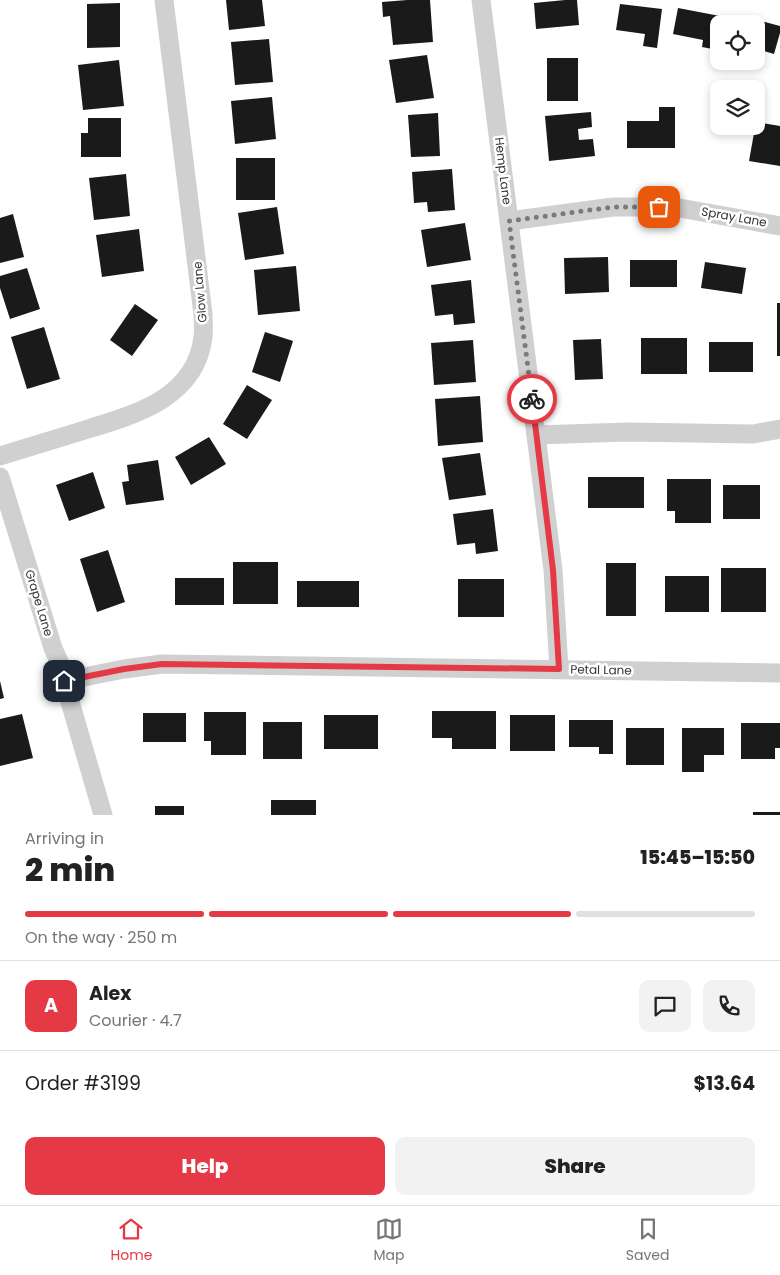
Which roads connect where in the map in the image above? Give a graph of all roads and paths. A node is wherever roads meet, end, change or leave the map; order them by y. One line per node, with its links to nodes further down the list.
1 (164, 0): 7 (street, Glow Lane)
2 (481, 0): 3 (street, Hemp Lane)
3 (509, 221): 4 (street, Spray Lane); 6 (street, Hemp Lane)
4 (780, 226)
5 (780, 429): 6 (street)
6 (536, 434): 9 (street, Hemp Lane)
7 (0, 456)
8 (0, 477): 11 (street, Grape Lane)
9 (559, 669): 10 (street, Petal Lane); 11 (street, Petal Lane)
10 (780, 673)
11 (64, 681): 12 (street, Grape Lane)
12 (103, 815)

